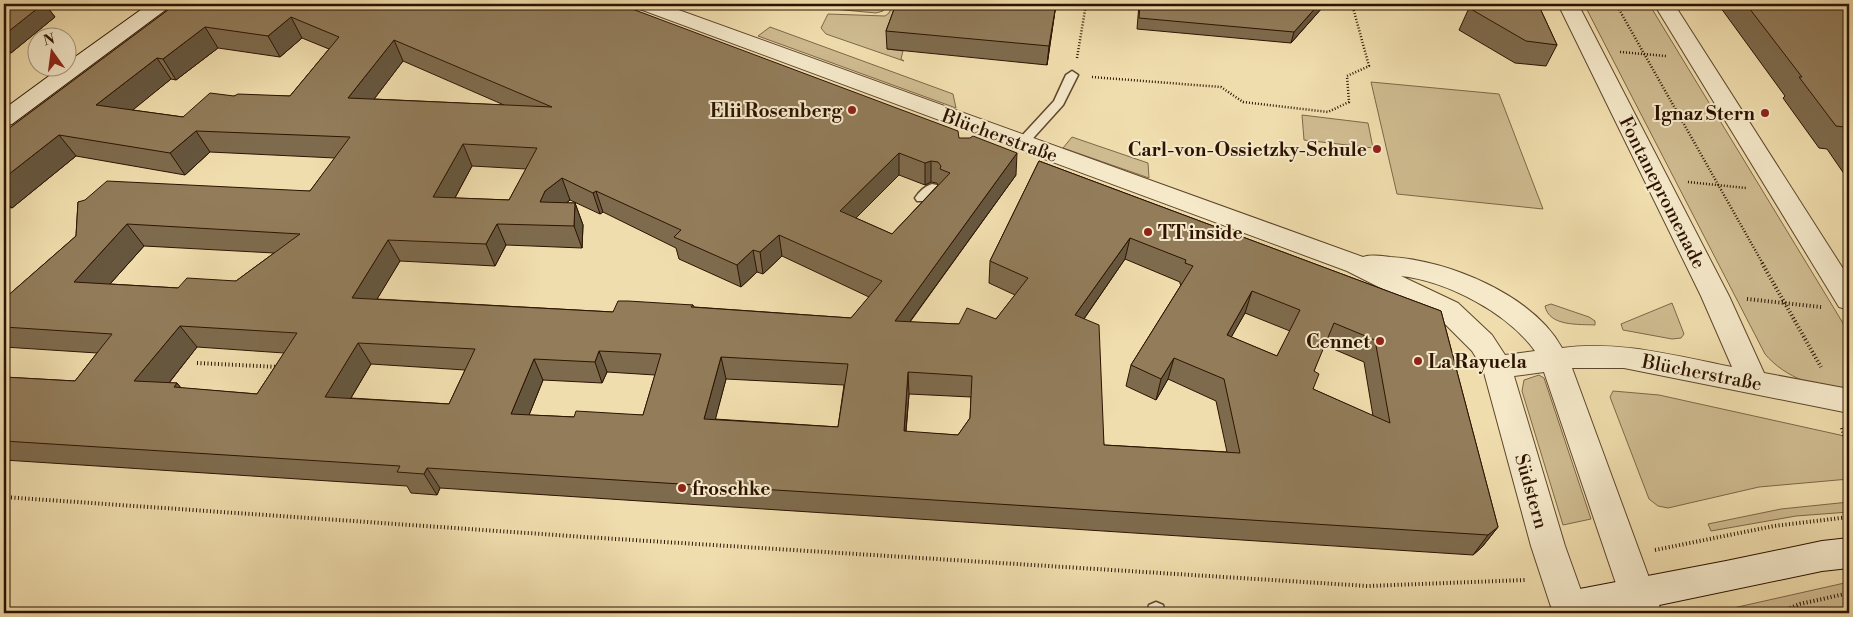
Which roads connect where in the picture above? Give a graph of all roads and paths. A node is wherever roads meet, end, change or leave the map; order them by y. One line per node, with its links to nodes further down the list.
1 (161, 4): 12 (street)
2 (644, 4): 13 (street, Blücherstraße)
3 (1086, 4): 11 (path)
4 (1352, 4): 11 (path)
5 (1568, 4): 29 (street, Fontanepromenade)
6 (1616, 4): 9 (path)
7 (1664, 4): 21 (street)
8 (1618, 52): 9 (path)
9 (1645, 54): 10 (path); 15 (path)
10 (1672, 57)
11 (1072, 75): 13 (lane)
12 (4, 119)
13 (1022, 143): 19 (street, Blücherstraße)
14 (1684, 181): 15 (path)
15 (1718, 185): 17 (path); 22 (path)
16 (932, 188): 18 (lane)
17 (1753, 189)
18 (922, 198)
19 (1356, 264): 24 (street, Blücherstraße); 26 (street, Blücherstraße)
20 (1746, 299): 22 (path)
21 (1849, 300)
22 (1785, 303): 23 (path); 28 (path)
23 (1824, 307)
24 (1553, 358): 26 (street, Blücherstraße); 29 (street, Blücherstraße); 38 (street)
25 (197, 363): 27 (path)
26 (1497, 367): 39 (street, Südstern)
27 (288, 368)
28 (1824, 372)
29 (1754, 383): 30 (street, Blücherstraße)
30 (1845, 413): 31 (path)
31 (1849, 454)
32 (4, 497): 36 (path)
33 (1849, 517): 34 (path)
34 (1698, 542)
35 (1849, 553): 38 (street)
36 (1509, 582)
37 (1849, 592): 40 (path)
38 (1640, 604): 39 (street)
39 (1570, 610)
40 (1777, 613)

